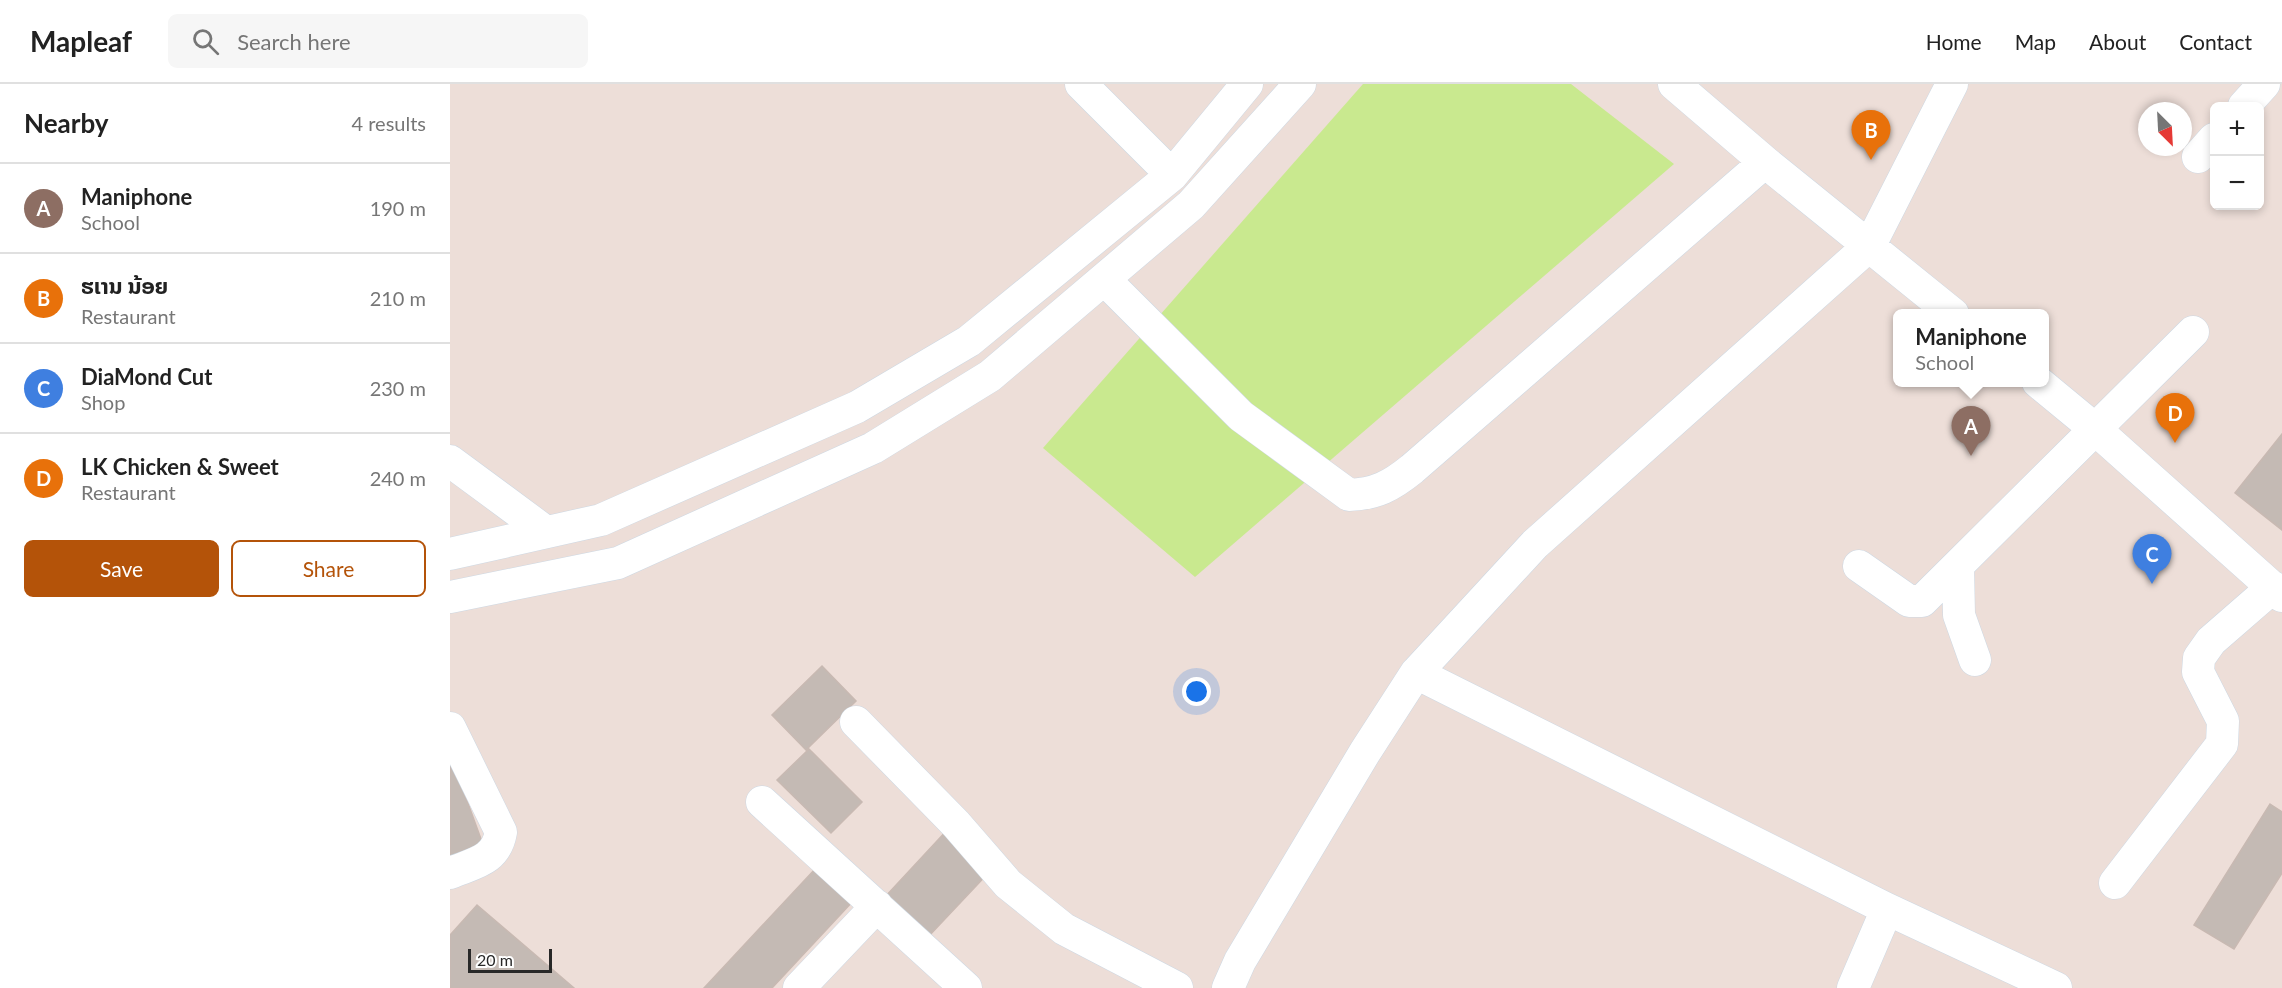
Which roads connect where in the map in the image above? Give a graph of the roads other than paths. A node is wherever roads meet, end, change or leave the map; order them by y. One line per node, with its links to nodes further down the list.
1 (1081, 84): 9 (street)
2 (1247, 84): 9 (street)
3 (1300, 84): 11 (street)
4 (1674, 84): 8 (street)
5 (1952, 84): 10 (street)
6 (2264, 84): 7 (street)
7 (2248, 102)
8 (1765, 162): 10 (street); 11 (street)
9 (1172, 175): 17 (street)
10 (1870, 246): 12 (street); 24 (street)
11 (1104, 279): 22 (street)
12 (1947, 309)
13 (2193, 332): 15 (street)
14 (2044, 387): 15 (street)
15 (2096, 429): 20 (street); 21 (street)
16 (450, 461): 17 (street)
17 (546, 532): 18 (street)
18 (450, 554)
19 (1859, 566): 20 (street)
20 (1958, 567): 23 (street)
21 (2277, 592): 29 (street)
22 (450, 597)
23 (1975, 660)
24 (1416, 673): 31 (street); 35 (street)
25 (856, 722): 34 (street)
26 (450, 728): 28 (street)
27 (762, 802): 30 (street)
28 (450, 873)
29 (2115, 883)
30 (877, 906): 32 (street); 33 (street)
31 (1887, 909): 36 (street); 37 (street)
32 (799, 988)
33 (966, 988)
34 (1177, 988)
35 (1228, 988)
36 (1853, 988)
37 (2056, 988)

